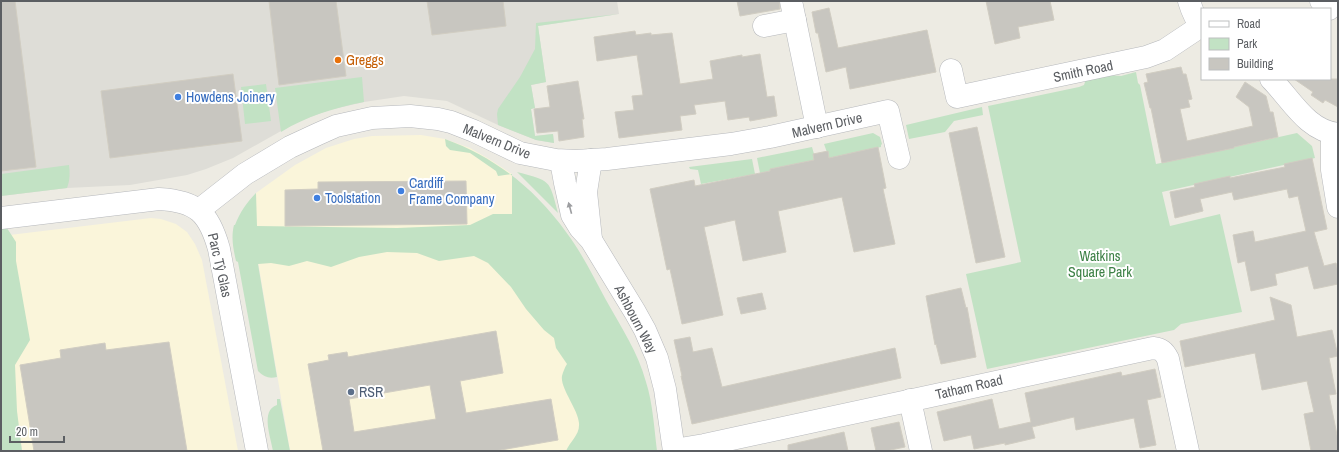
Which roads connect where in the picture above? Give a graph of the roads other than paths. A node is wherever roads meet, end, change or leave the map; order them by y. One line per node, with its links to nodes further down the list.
1 (1189, 1): 3 (street)
2 (793, 10): 4 (street); 8 (street)
3 (1201, 25)
4 (764, 26)
5 (1201, 27): 6 (street, Smith Road)
6 (951, 70)
7 (1272, 80): 9 (street)
8 (817, 128): 10 (street, Malvern Drive); 12 (street, Malvern Drive)
9 (1335, 134): 13 (street)
10 (899, 158)
11 (561, 160): 12 (street, Malvern Drive); 14 (street, Malvern Drive); 16 (street, Ashbourn Way, one-way to 11)
12 (591, 160): 16 (street, Ashbourn Way)
13 (1338, 207)
14 (199, 210): 15 (street, Parc Tŷ Glas); 19 (street, Parc Tŷ Glas)
15 (1, 218)
16 (591, 240): 18 (street, Ashbourn Way)
17 (910, 400): 18 (street, Tatham Road); 20 (street); 21 (street, Tatham Road)
18 (674, 450)
19 (257, 451)
20 (921, 451)
21 (1188, 451)

